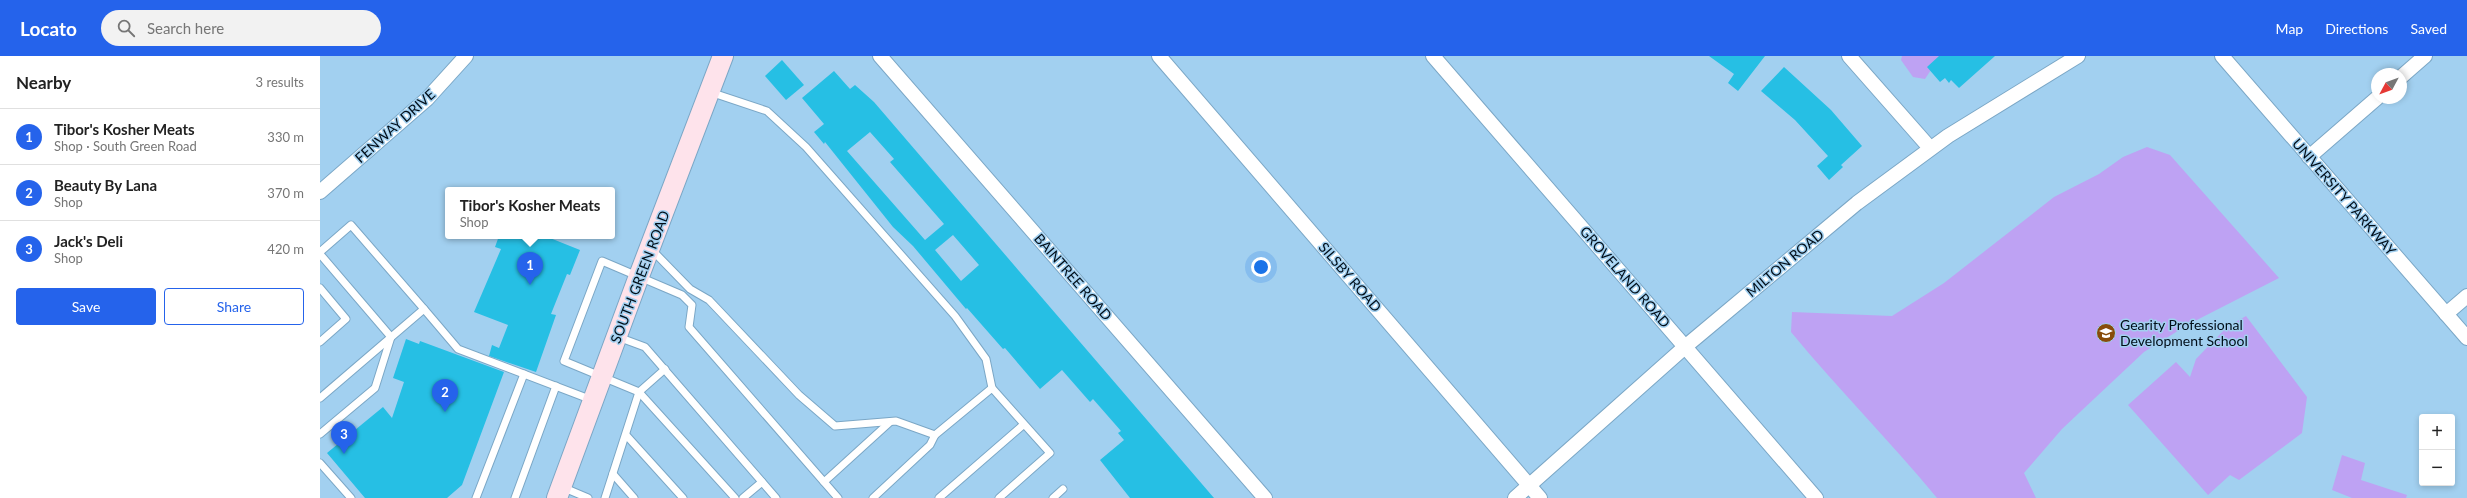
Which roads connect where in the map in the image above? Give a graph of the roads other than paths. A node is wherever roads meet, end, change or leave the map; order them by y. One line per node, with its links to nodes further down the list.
1 (466, 56): 15 (street, FENWAY DRIVE)
2 (723, 56): 11 (main road, SOUTH GREEN ROAD)
3 (880, 56): 64 (street, BAINTREE ROAD)
4 (1159, 56): 46 (street, SILSBY ROAD)
5 (1433, 56): 27 (street, GROVELAND ROAD)
6 (1849, 56): 13 (street)
7 (2078, 56): 13 (street, MILTON ROAD)
8 (2222, 56): 14 (street, UNIVERSITY PARKWAY)
9 (2425, 56): 10 (street)
10 (2407, 72)
11 (710, 92): 16 (main road, SOUTH GREEN ROAD); 32 (lane)
12 (2371, 103): 14 (street)
13 (1930, 148): 27 (street, MILTON ROAD)
14 (2309, 157): 22 (street, UNIVERSITY PARKWAY)
15 (320, 192)
16 (651, 249): 18 (main road, SOUTH GREEN ROAD); 36 (lane)
17 (320, 253): 21 (lane); 23 (lane)
18 (639, 276): 24 (main road, SOUTH GREEN ROAD); 30 (lane); 45 (lane)
19 (320, 288): 26 (lane)
20 (2467, 296): 22 (street)
21 (424, 309): 23 (lane); 29 (lane)
22 (2446, 314): 25 (street, UNIVERSITY PARKWAY)
23 (391, 337): 34 (lane); 38 (lane)
24 (618, 337): 28 (lane); 30 (main road, SOUTH GREEN ROAD)
25 (2467, 338)
26 (320, 342)
27 (1686, 346): 46 (street, MILTON ROAD); 67 (street, GROVELAND ROAD)
28 (665, 369): 33 (lane); 44 (lane)
29 (524, 374): 31 (lane); 50 (lane)
30 (603, 378): 33 (lane); 35 (main road, SOUTH GREEN ROAD)
31 (556, 386): 35 (lane); 51 (lane)
32 (992, 388): 37 (lane); 41 (lane)
33 (639, 392): 40 (lane); 56 (lane)
34 (320, 398)
35 (594, 401): 48 (main road, SOUTH GREEN ROAD)
36 (890, 422): 41 (lane); 45 (lane)
37 (1023, 425): 61 (lane); 62 (lane)
38 (323, 427): 39 (lane)
39 (320, 434)
40 (626, 435): 43 (lane); 55 (lane)
41 (935, 435): 60 (lane)
42 (320, 463): 49 (lane)
43 (613, 474): 53 (lane); 54 (lane)
44 (762, 482): 57 (lane); 58 (lane)
45 (824, 482): 59 (lane)
46 (1529, 484): 65 (street, MILTON ROAD); 66 (street, SILSBY ROAD)
47 (1063, 489): 63 (lane)
48 (559, 493): 52 (lane)
49 (351, 498)
50 (476, 498)
51 (515, 498)
52 (588, 498)
53 (606, 498)
54 (634, 498)
55 (683, 498)
56 (735, 498)
57 (743, 498)
58 (776, 498)
59 (838, 498)
60 (873, 498)
61 (939, 498)
62 (999, 498)
63 (1053, 498)
64 (1265, 498)
65 (1514, 498)
66 (1540, 498)
67 (1816, 498)

